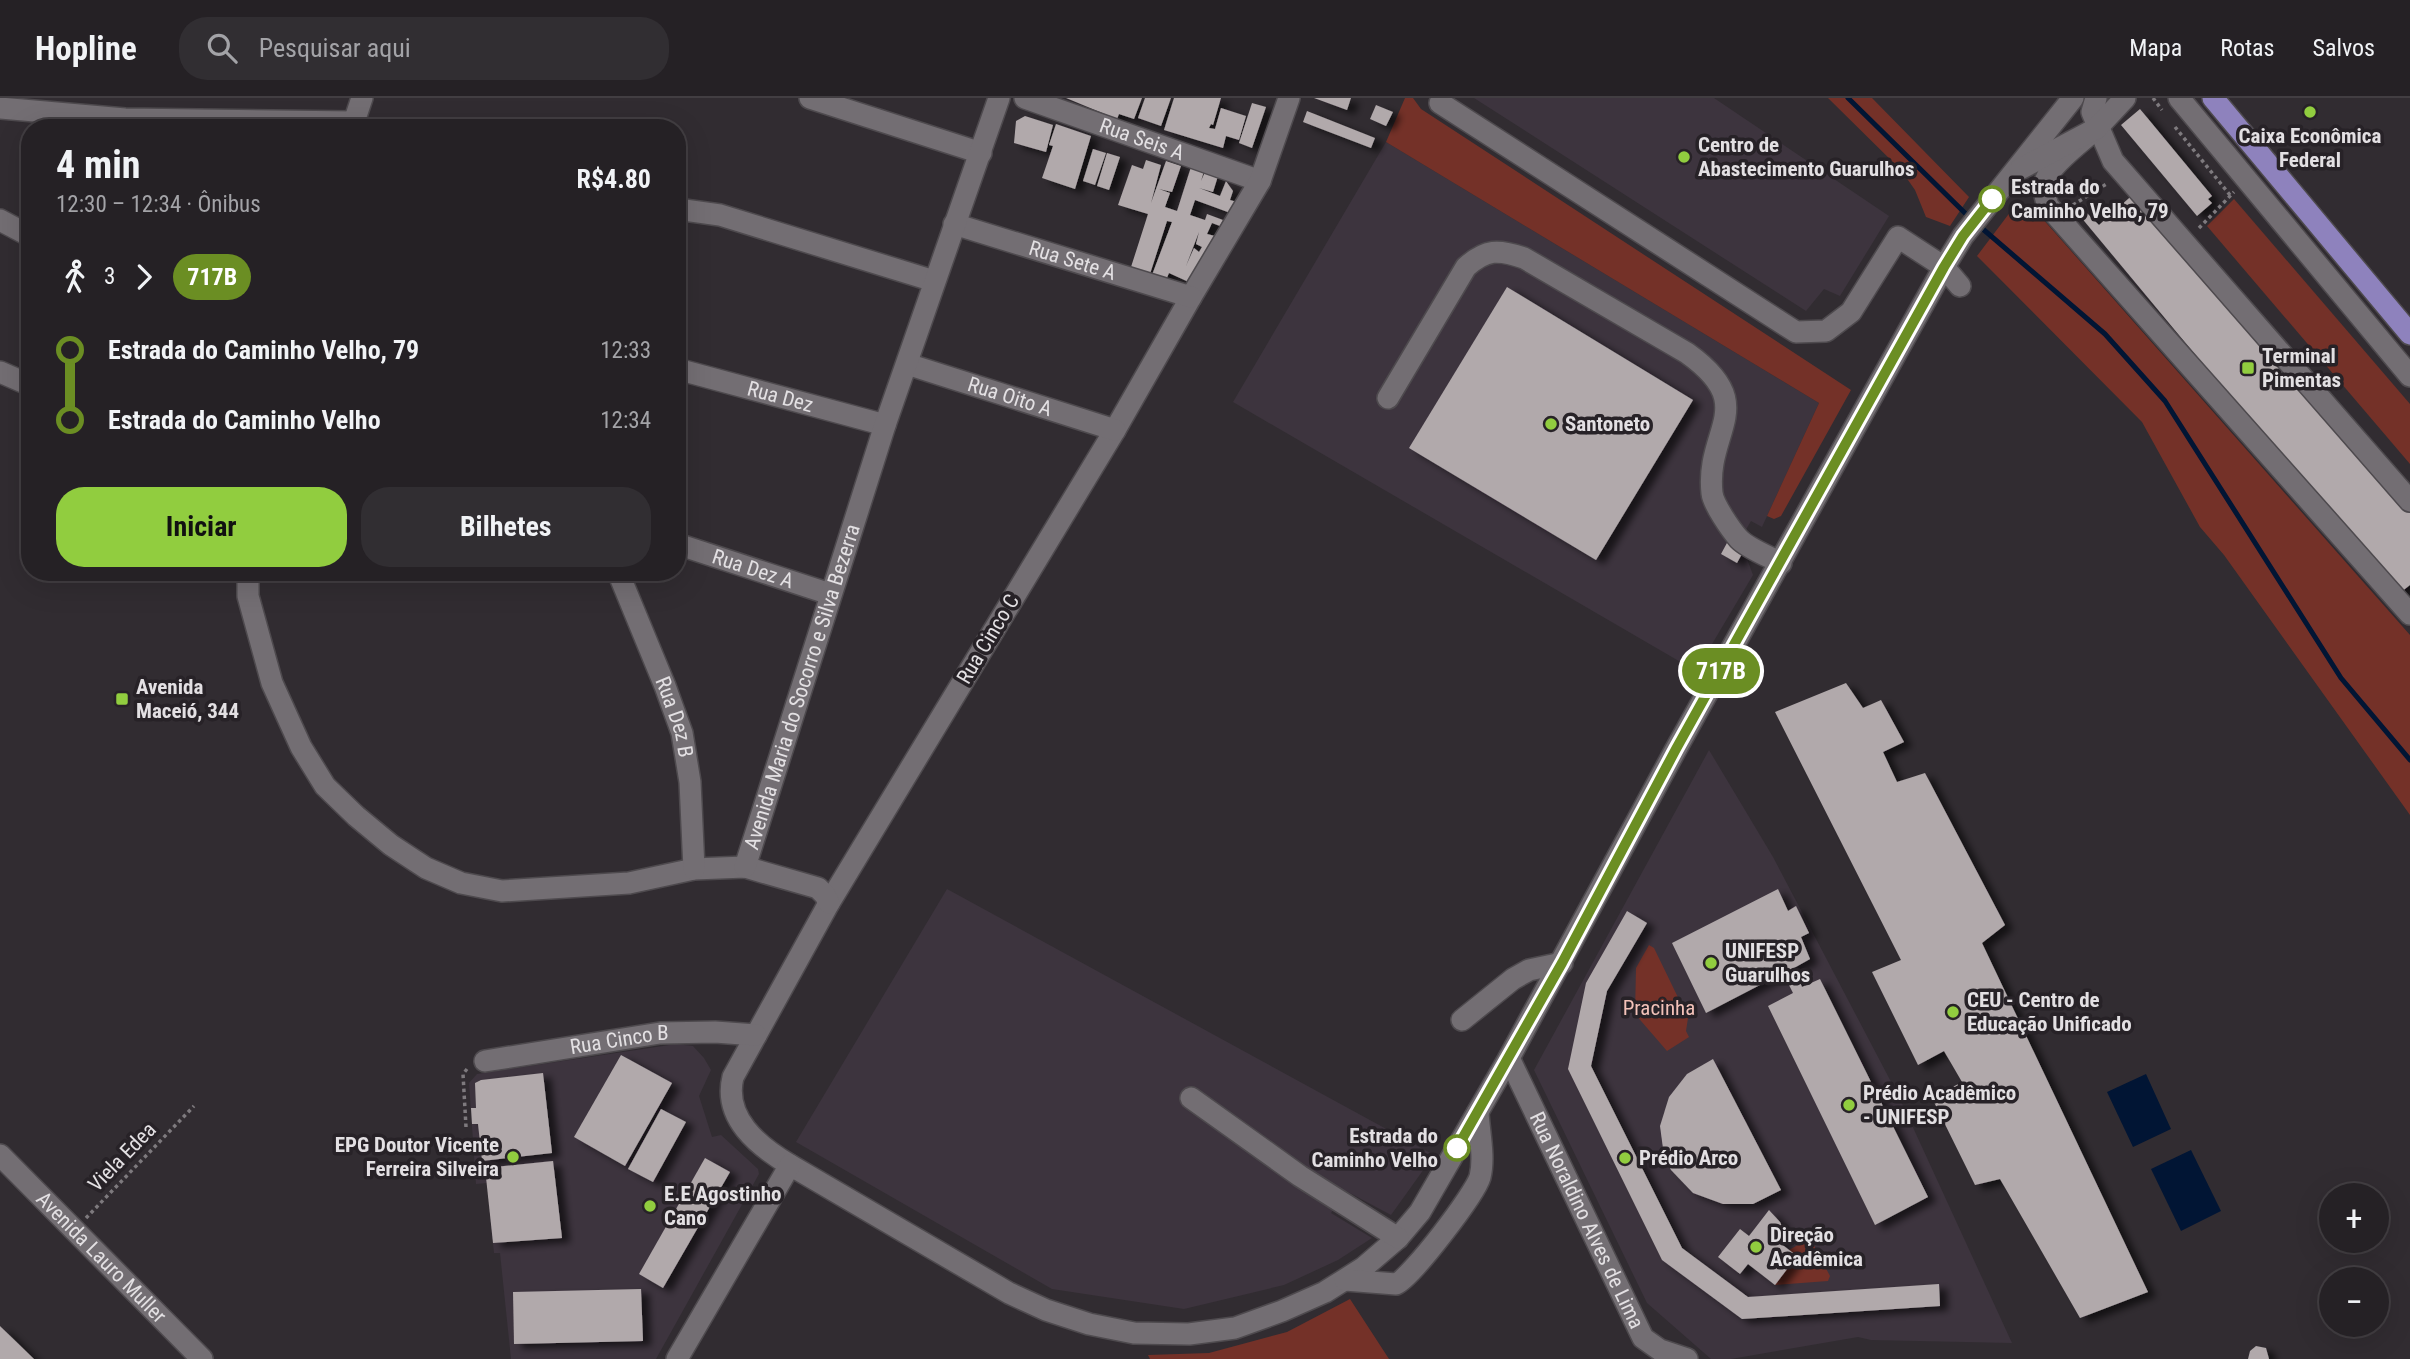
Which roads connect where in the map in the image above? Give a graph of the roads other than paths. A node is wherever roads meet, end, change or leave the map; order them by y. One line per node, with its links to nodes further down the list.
1 (362, 98): 15 (street)
2 (810, 98): 10 (street)
3 (999, 98): 17 (street, Avenida Maria do Socorro e Silva Bezerra)
4 (1025, 98): 21 (street, Rua Seis A)
5 (1289, 98): 21 (street, Rua Cinco C)
6 (2073, 98): 20 (street)
7 (2096, 98): 16 (street)
8 (2125, 98): 16 (street)
9 (2213, 98): 30 (main road)
10 (837, 102): 17 (street)
11 (1440, 103): 26 (street)
12 (2171, 105): 34 (street)
13 (0, 108): 14 (street)
14 (125, 119)
15 (355, 119)
16 (2097, 128): 18 (street); 19 (street); 20 (street)
17 (981, 153): 24 (street, Avenida Maria do Socorro e Silva Bezerra)
18 (2118, 167): 19 (street); 39 (street)
19 (2054, 168): 45 (street)
20 (2015, 172): 26 (street)
21 (1261, 181): 29 (street, Rua Cinco C)
22 (686, 210): 27 (street)
23 (0, 220): 25 (street)
24 (954, 224): 27 (street, Avenida Maria do Socorro e Silva Bezerra); 29 (street, Rua Sete A)
25 (21, 231)
26 (1944, 267): 28 (street); 41 (street)
27 (934, 281): 31 (street, Avenida Maria do Socorro e Silva Bezerra)
28 (1960, 286)
29 (1191, 296): 38 (street, Rua Cinco C)
30 (2410, 334)
31 (906, 364): 37 (street, Avenida Maria do Socorro e Silva Bezerra); 38 (street, Rua Oito A)
32 (686, 371): 37 (street, Rua Dez)
33 (0, 372): 35 (street)
34 (2410, 376)
35 (21, 381)
36 (1388, 398): 41 (street)
37 (885, 425): 44 (street, Avenida Maria do Socorro e Silva Bezerra)
38 (1115, 430): 48 (street, Rua Cinco C)
39 (2410, 501)
40 (686, 547): 44 (street, Rua Dez A)
41 (1781, 563): 49 (street)
42 (248, 581): 47 (street, Avenida Maria do Socorro e Silva Bezerra)
43 (622, 581): 47 (street, Rua Dez B)
44 (830, 594): 46 (street, Avenida Maria do Socorro e Silva Bezerra)
45 (2410, 614)
46 (746, 867): 47 (street, Avenida Maria do Socorro e Silva Bezerra); 48 (street)
47 (694, 869)
48 (829, 903): 51 (street, Rua Cinco C)
49 (1562, 963): 50 (street); 52 (street)
50 (1462, 1020)
51 (756, 1035): 53 (street, Rua Cinco B); 57 (street, Rua Cinco C)
52 (1509, 1058): 55 (street); 62 (street, Rua Noraldino Alves de Lima)
53 (485, 1061)
54 (1191, 1098): 58 (street)
55 (1478, 1112): 58 (street); 59 (street)
56 (0, 1155): 60 (street, Avenida Lauro Muller)
57 (790, 1165): 59 (street); 61 (street)
58 (1398, 1238): 59 (street)
59 (1345, 1280)
60 (202, 1359)
61 (677, 1359)
62 (1687, 1359)

